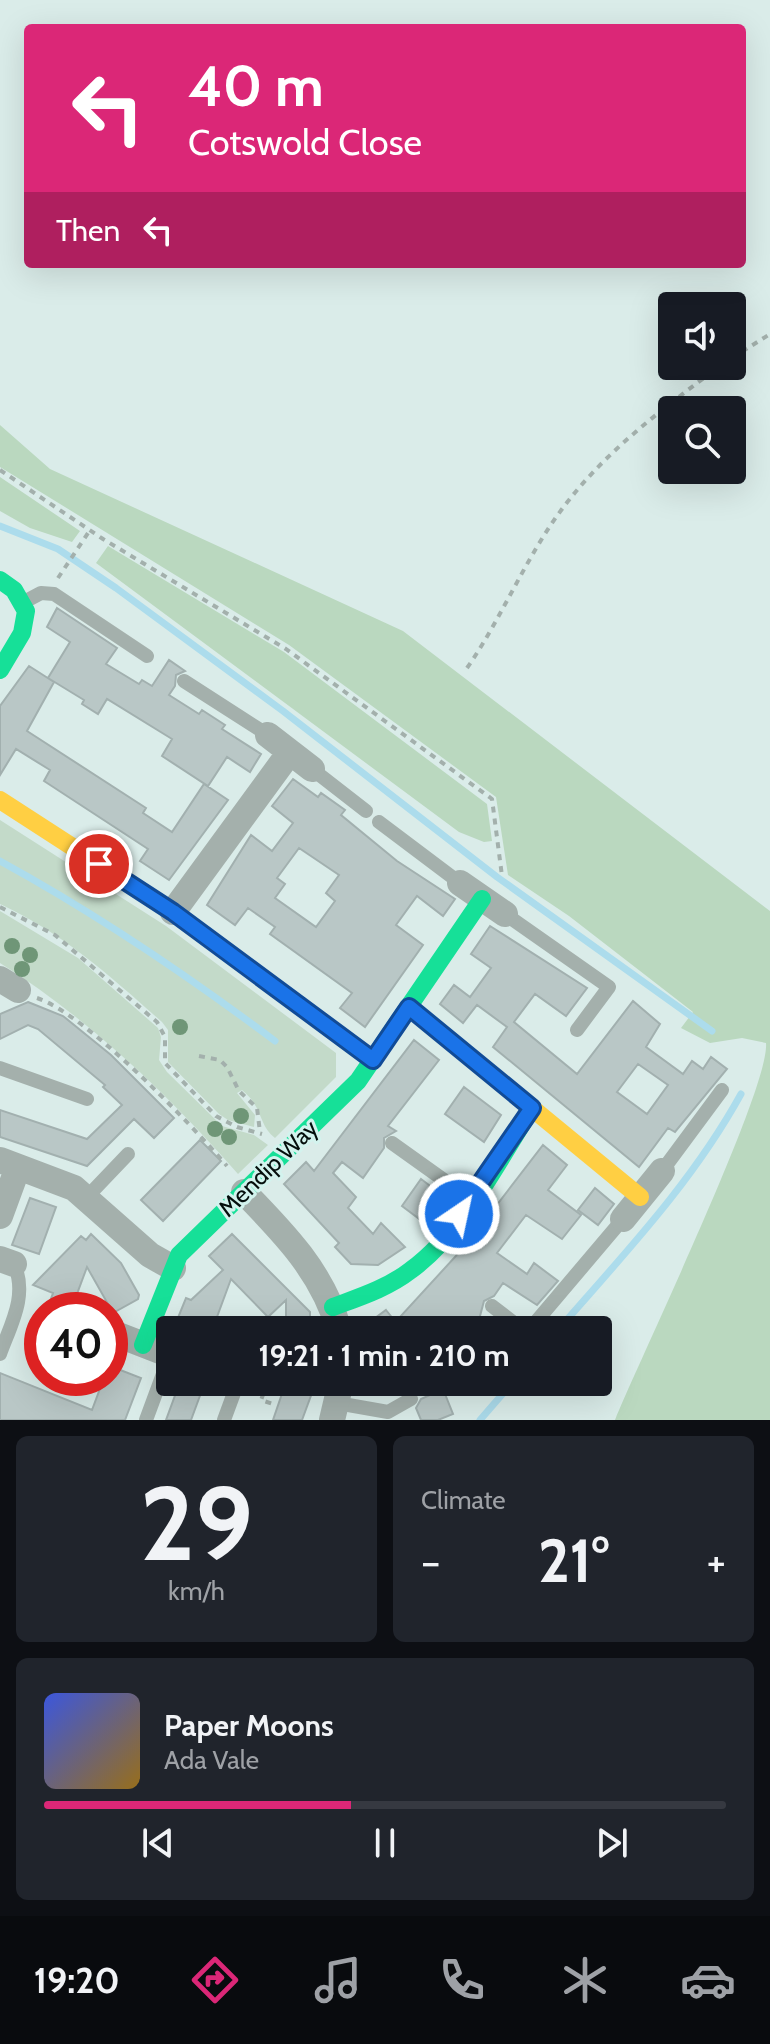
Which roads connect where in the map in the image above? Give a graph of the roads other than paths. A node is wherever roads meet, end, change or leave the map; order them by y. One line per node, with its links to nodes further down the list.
1 (0, 580): 2 (street)
2 (24, 602): 3 (lane); 4 (street)
3 (147, 656)
4 (0, 670)
5 (184, 681): 6 (lane)
6 (268, 735): 7 (street)
7 (290, 752): 8 (street); 14 (street)
8 (312, 769): 10 (lane)
9 (0, 800): 14 (street)
10 (366, 811)
11 (379, 822): 12 (lane)
12 (460, 883): 13 (street)
13 (482, 899): 15 (street); 16 (street, Mendip Way)
14 (173, 912): 18 (street)
15 (505, 914): 17 (lane)
16 (409, 1007): 18 (street, Mendip Way); 22 (street)
17 (577, 1030)
18 (373, 1060): 27 (street, Mendip Way)
19 (0, 1068): 21 (lane)
20 (722, 1090): 26 (lane)
21 (87, 1099)
22 (532, 1108): 29 (street); 30 (street)
23 (392, 1143): 30 (lane)
24 (128, 1154): 28 (lane)
25 (9, 1164): 28 (street); 31 (street)
26 (662, 1171): 29 (street)
27 (246, 1190): 34 (street, Mendip Way); 36 (street)
28 (87, 1197): 34 (street)
29 (640, 1197): 32 (street)
30 (470, 1198): 37 (street)
31 (0, 1216)
32 (623, 1219): 39 (lane)
33 (7, 1261): 43 (lane)
34 (173, 1268): 41 (street, Mendip Way)
35 (492, 1306): 38 (lane)
36 (335, 1316)
37 (340, 1316)
38 (505, 1316)
39 (541, 1316)
40 (128, 1339): 41 (street)
41 (143, 1345): 42 (street)
42 (156, 1350)
43 (0, 1354)
44 (156, 1393): 48 (lane)
45 (233, 1396): 49 (lane)
46 (411, 1399): 47 (lane)
47 (337, 1402)
48 (146, 1420)
49 (224, 1420)

